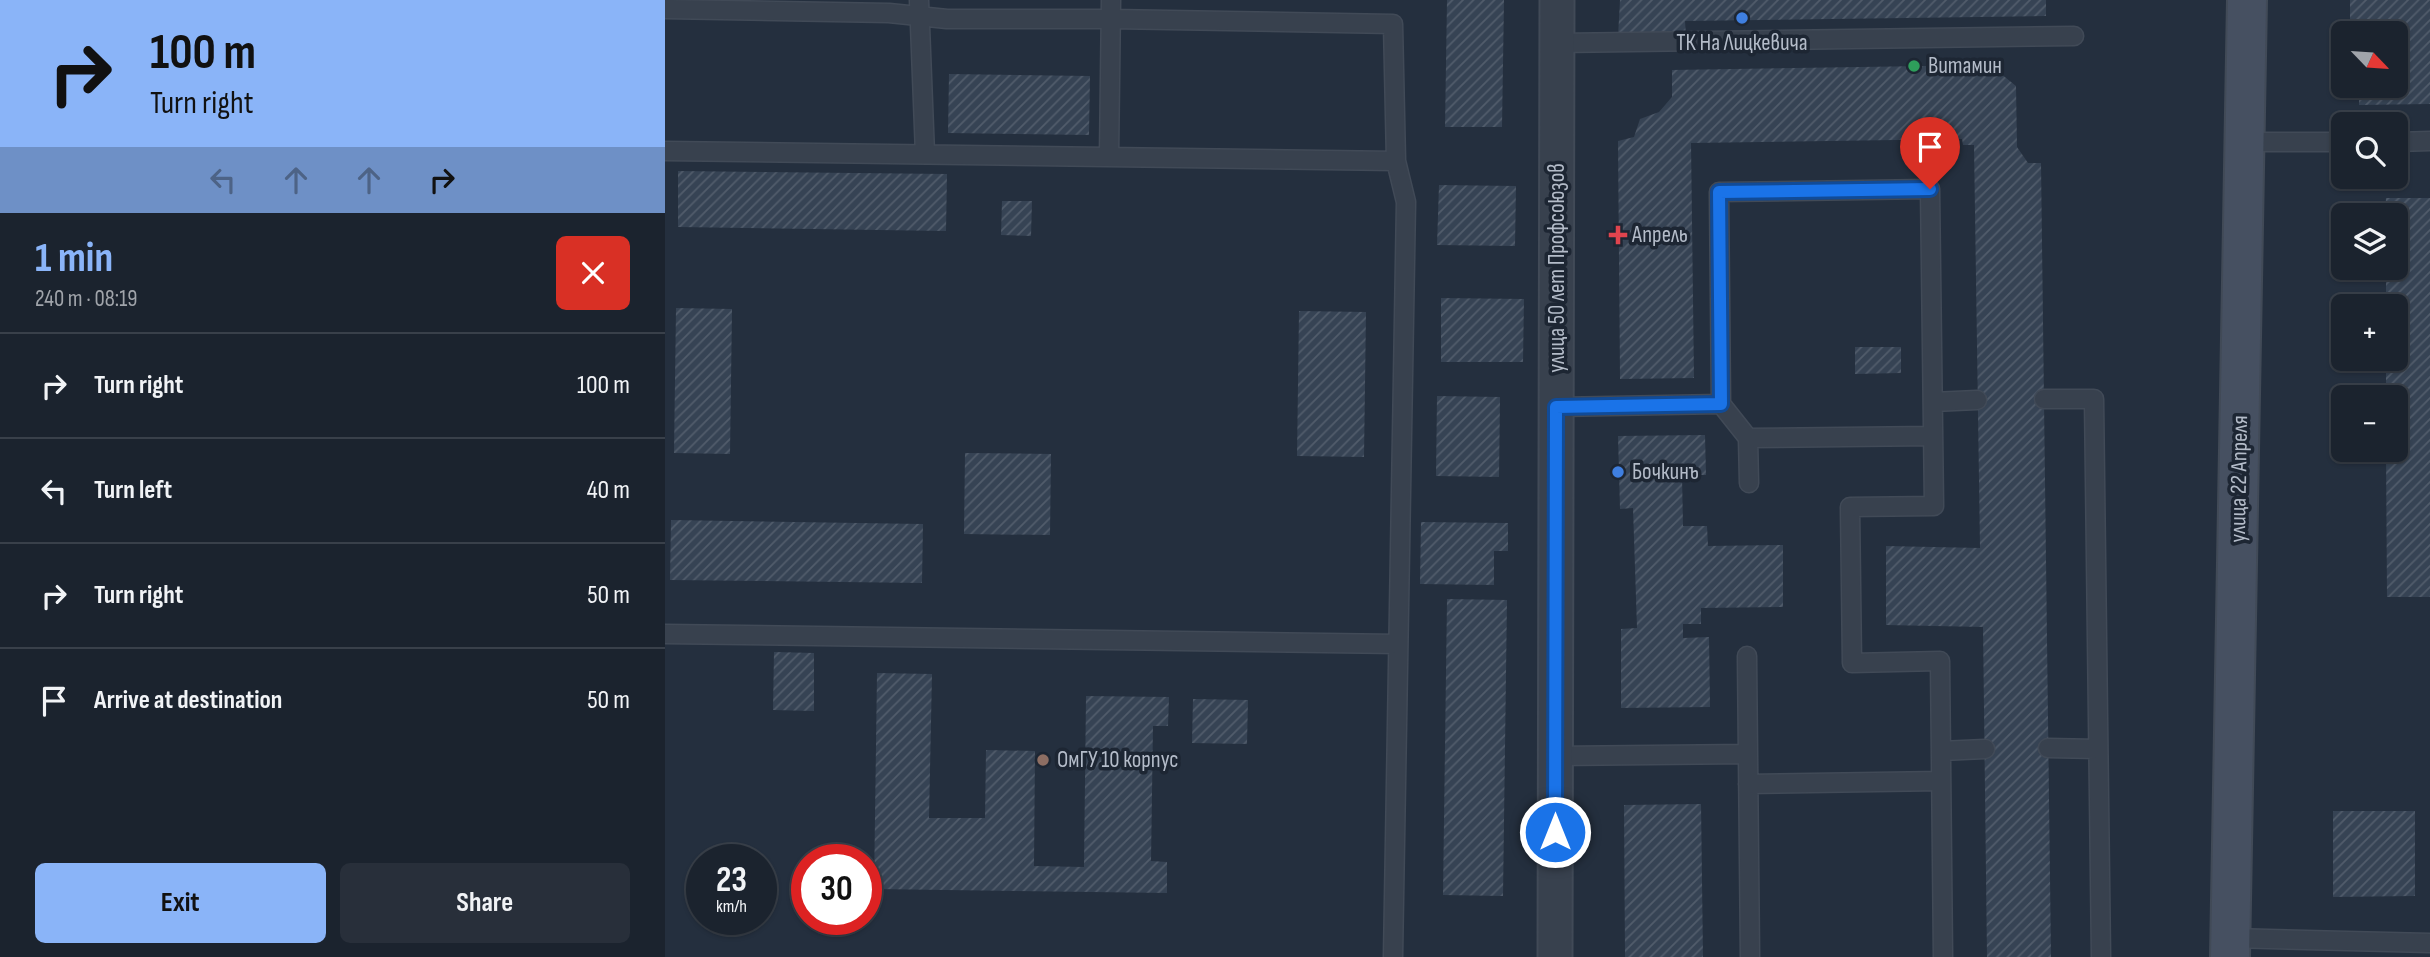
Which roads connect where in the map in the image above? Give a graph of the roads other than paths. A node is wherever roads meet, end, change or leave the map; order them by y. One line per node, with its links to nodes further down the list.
1 (1111, 0): 6 (lane)
2 (1557, 0): 8 (street, улица 50 лет Профсоюзов)
3 (2248, 0): 10 (main road, улица 22 Апреля)
4 (665, 9): 5 (lane)
5 (920, 9): 6 (lane); 14 (lane)
6 (1111, 19): 15 (lane); 16 (lane)
7 (2074, 36): 8 (lane)
8 (1558, 43): 21 (street, улица 50 лет Профсоюзов)
9 (2430, 141): 12 (lane)
10 (2245, 142): 11 (lane); 37 (main road, улица 22 Апреля)
11 (2331, 142)
12 (2408, 142)
13 (665, 151): 14 (lane)
14 (925, 154): 15 (lane)
15 (1109, 157): 16 (lane)
16 (1396, 161): 26 (lane)
17 (1977, 400): 19 (lane)
18 (2044, 400): 30 (lane)
19 (1933, 402): 20 (lane); 22 (lane)
20 (1721, 404): 21 (lane); 23 (lane)
21 (1556, 407): 33 (street, улица 50 лет Профсоюзов)
22 (1933, 436): 23 (lane); 31 (lane)
23 (1748, 438): 24 (lane)
24 (1749, 483)
25 (665, 634): 26 (lane)
26 (1398, 643): 38 (lane)
27 (1747, 656): 32 (lane)
28 (2048, 748): 30 (lane)
29 (1985, 749): 31 (lane)
30 (2098, 749): 42 (lane)
31 (1941, 751): 34 (lane)
32 (1748, 754): 33 (lane); 35 (lane)
33 (1555, 757): 39 (street, улица 50 лет Профсоюзов)
34 (1941, 781): 35 (lane); 41 (lane)
35 (1748, 784): 40 (lane)
36 (2430, 943): 37 (lane)
37 (2230, 948)
38 (1393, 957)
39 (1555, 957)
40 (1750, 957)
41 (1944, 957)
42 (2101, 957)

